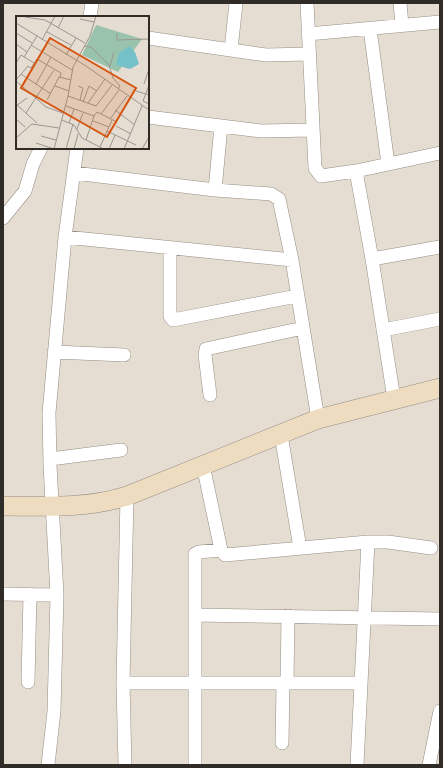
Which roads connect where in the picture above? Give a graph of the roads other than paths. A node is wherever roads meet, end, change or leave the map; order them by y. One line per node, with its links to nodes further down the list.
1 (92, 3): 5 (street)
2 (236, 3): 11 (street)
3 (307, 3): 9 (street)
4 (400, 3): 7 (street)
5 (90, 16)
6 (440, 22): 7 (street)
7 (402, 26): 8 (street)
8 (370, 29): 9 (street); 19 (street)
9 (308, 34): 12 (street)
10 (149, 38): 11 (street)
11 (231, 50): 12 (street)
12 (310, 54): 15 (street)
13 (149, 117): 14 (street)
14 (221, 126): 15 (street); 22 (street)
15 (313, 130): 20 (street)
16 (40, 149): 23 (street)
17 (77, 149): 21 (street)
18 (440, 153): 19 (street)
19 (388, 164): 20 (street)
20 (356, 170): 27 (street)
21 (74, 173): 22 (street); 24 (street)
22 (215, 190): 28 (street)
23 (3, 218)
24 (65, 237): 26 (street); 33 (street)
25 (440, 247): 27 (street)
26 (170, 248): 28 (street); 29 (street)
27 (372, 259): 32 (street)
28 (292, 260): 29 (street)
29 (298, 296): 31 (street)
30 (440, 319): 32 (street)
31 (303, 328): 36 (street); 38 (street)
32 (384, 330): 37 (street)
33 (54, 352): 34 (street); 41 (street)
34 (124, 355)
35 (440, 388): 37 (street)
36 (210, 395)
37 (394, 399): 38 (street)
38 (318, 419): 39 (street)
39 (280, 435): 42 (street); 47 (street)
40 (121, 450): 41 (street)
41 (50, 459): 45 (street)
42 (203, 465): 43 (street); 49 (street)
43 (127, 496): 45 (street); 58 (street)
44 (3, 506): 45 (street)
45 (53, 506): 52 (street)
46 (368, 542): 47 (street); 48 (street); 55 (street)
47 (300, 548): 49 (street)
48 (431, 548)
49 (221, 550): 53 (street)
50 (3, 594): 51 (street)
51 (30, 594): 52 (street); 57 (street)
52 (57, 595): 64 (street)
53 (195, 615): 54 (street); 59 (street)
54 (288, 616): 55 (street); 60 (street)
55 (364, 617): 56 (street); 61 (street)
56 (440, 618)
57 (28, 682)
58 (124, 683): 59 (street); 65 (street)
59 (195, 683): 60 (street); 66 (street)
60 (285, 683): 61 (street); 63 (street)
61 (361, 683): 67 (street)
62 (440, 711): 68 (street)
63 (282, 743)
64 (48, 765)
65 (125, 765)
66 (195, 765)
67 (357, 765)
68 (429, 765)

